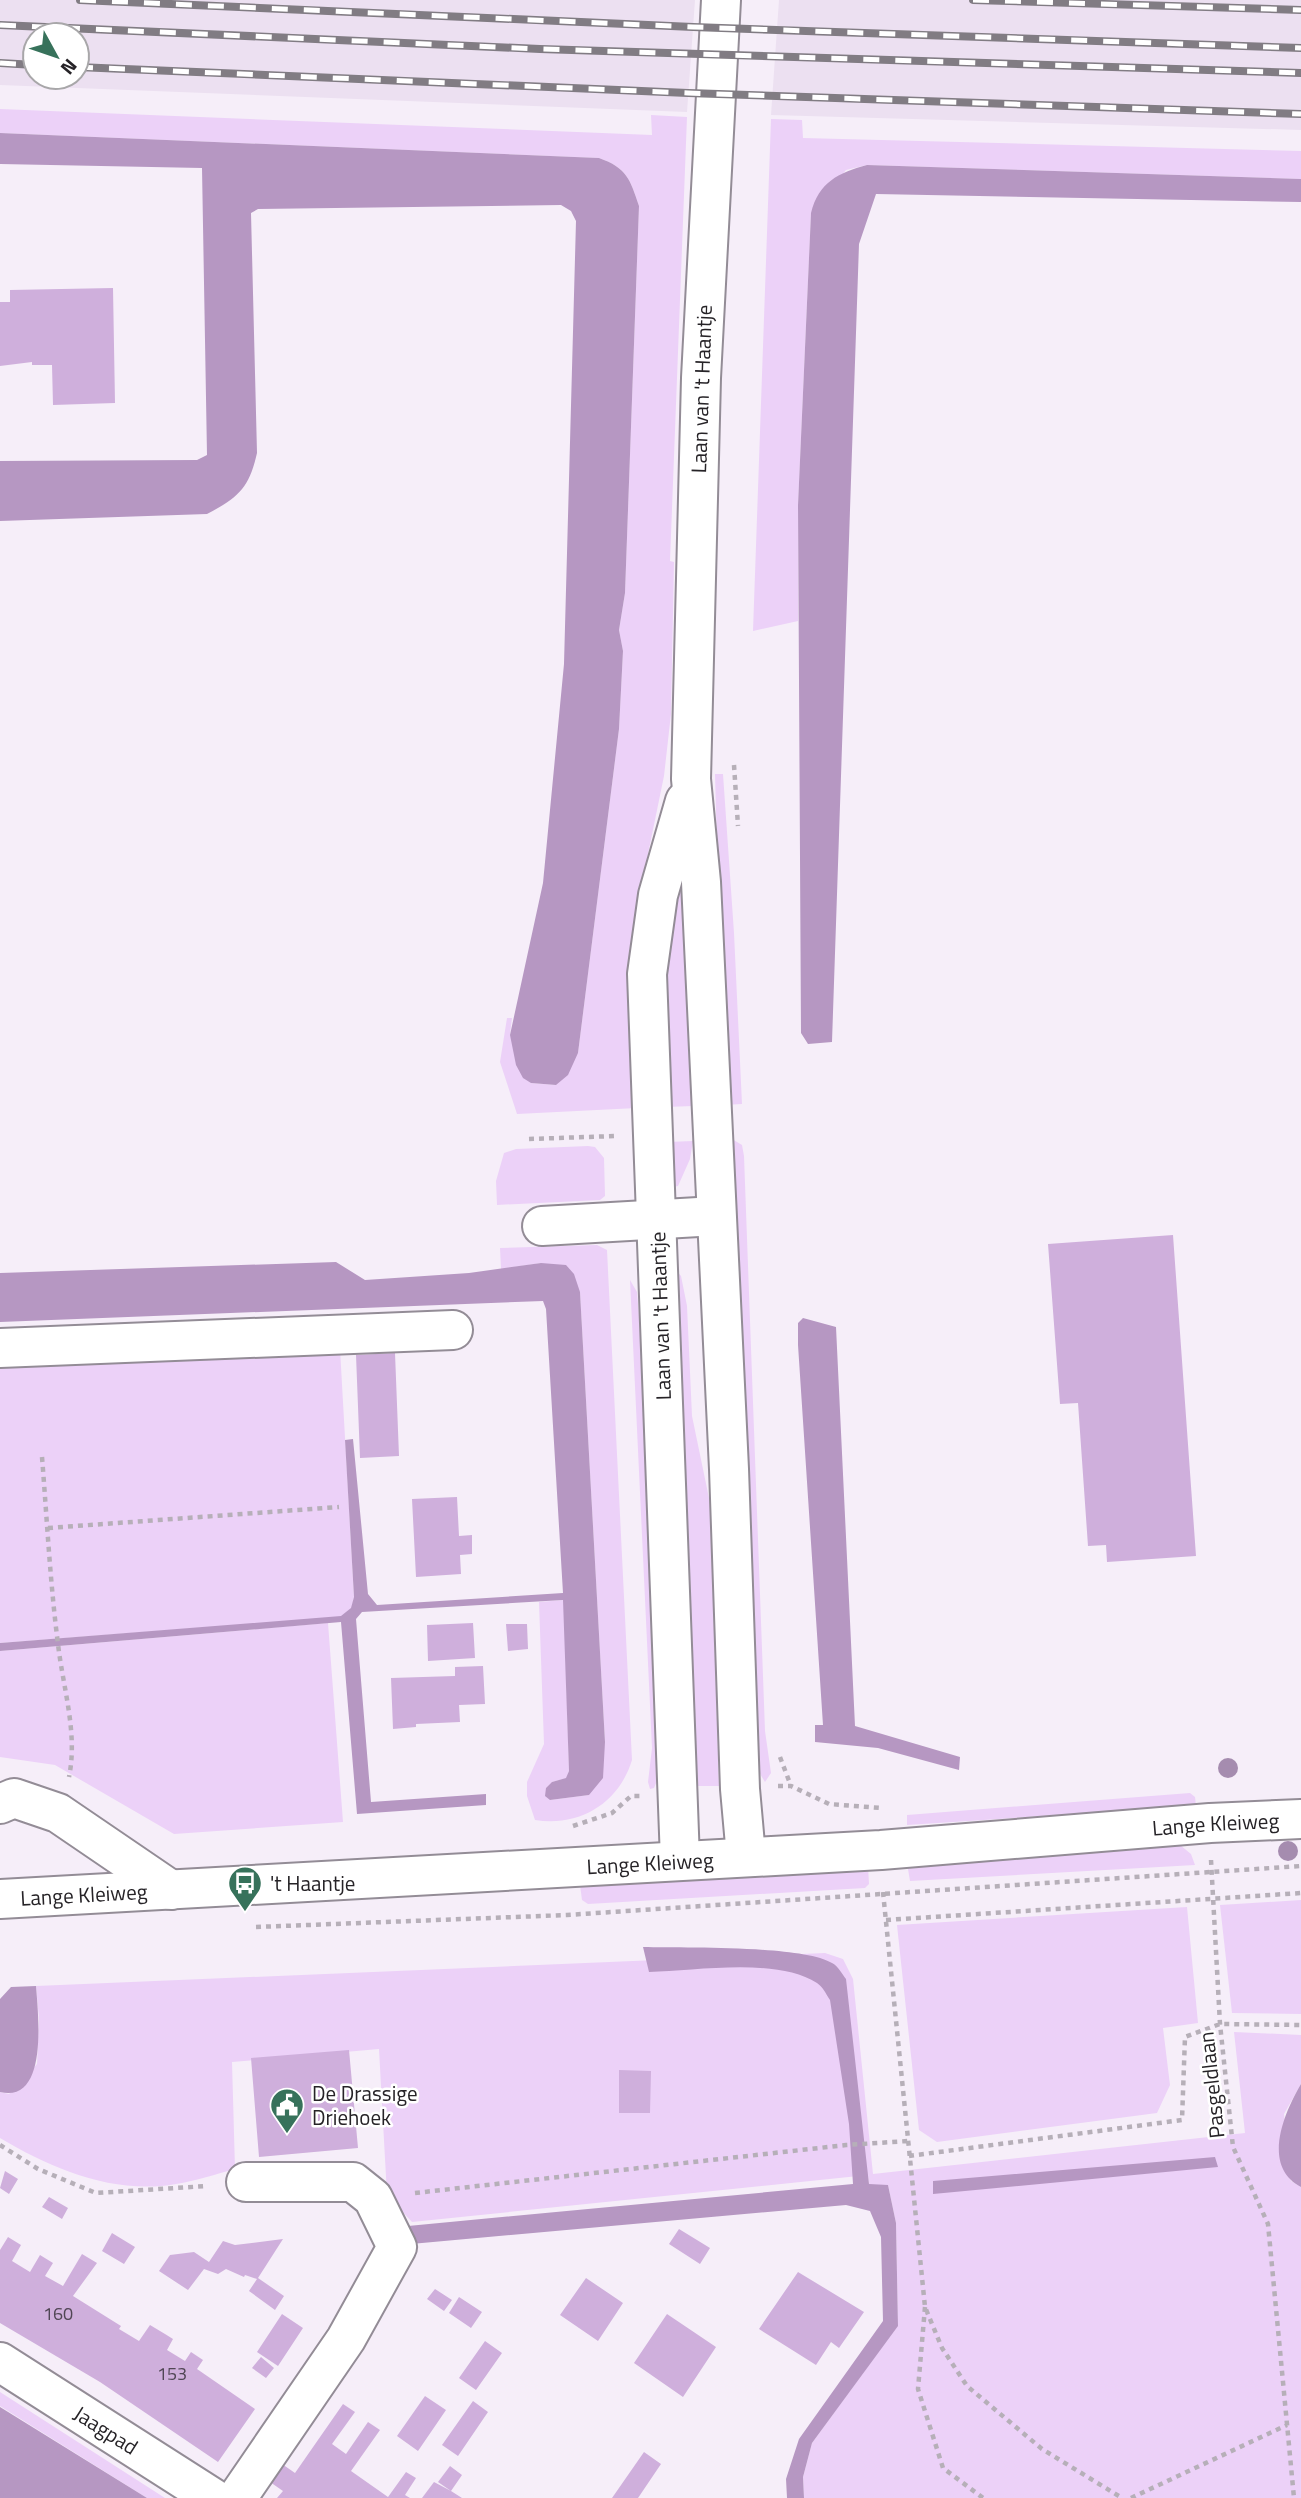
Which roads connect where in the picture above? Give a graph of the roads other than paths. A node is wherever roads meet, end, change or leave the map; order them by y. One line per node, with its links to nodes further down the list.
1 (720, 0): 2 (street, Laan van 't Haantje)
2 (691, 779): 3 (street, Laan van 't Haantje); 4 (street, Laan van 't Haantje)
3 (716, 1216): 4 (street); 10 (street, Laan van 't Haantje)
4 (656, 1220): 5 (street); 11 (street, Laan van 't Haantje)
5 (542, 1226)
6 (453, 1330): 7 (street)
7 (0, 1348)
8 (0, 1804): 12 (street)
9 (1301, 1819): 10 (street, Lange Kleiweg)
10 (746, 1856): 11 (street, Lange Kleiweg)
11 (680, 1860): 12 (street, Lange Kleiweg)
12 (172, 1890): 13 (street, Lange Kleiweg)
13 (0, 1899)
14 (246, 2182): 17 (street)
15 (0, 2362): 16 (street, Jaagpad)
16 (213, 2498)
17 (237, 2498)

